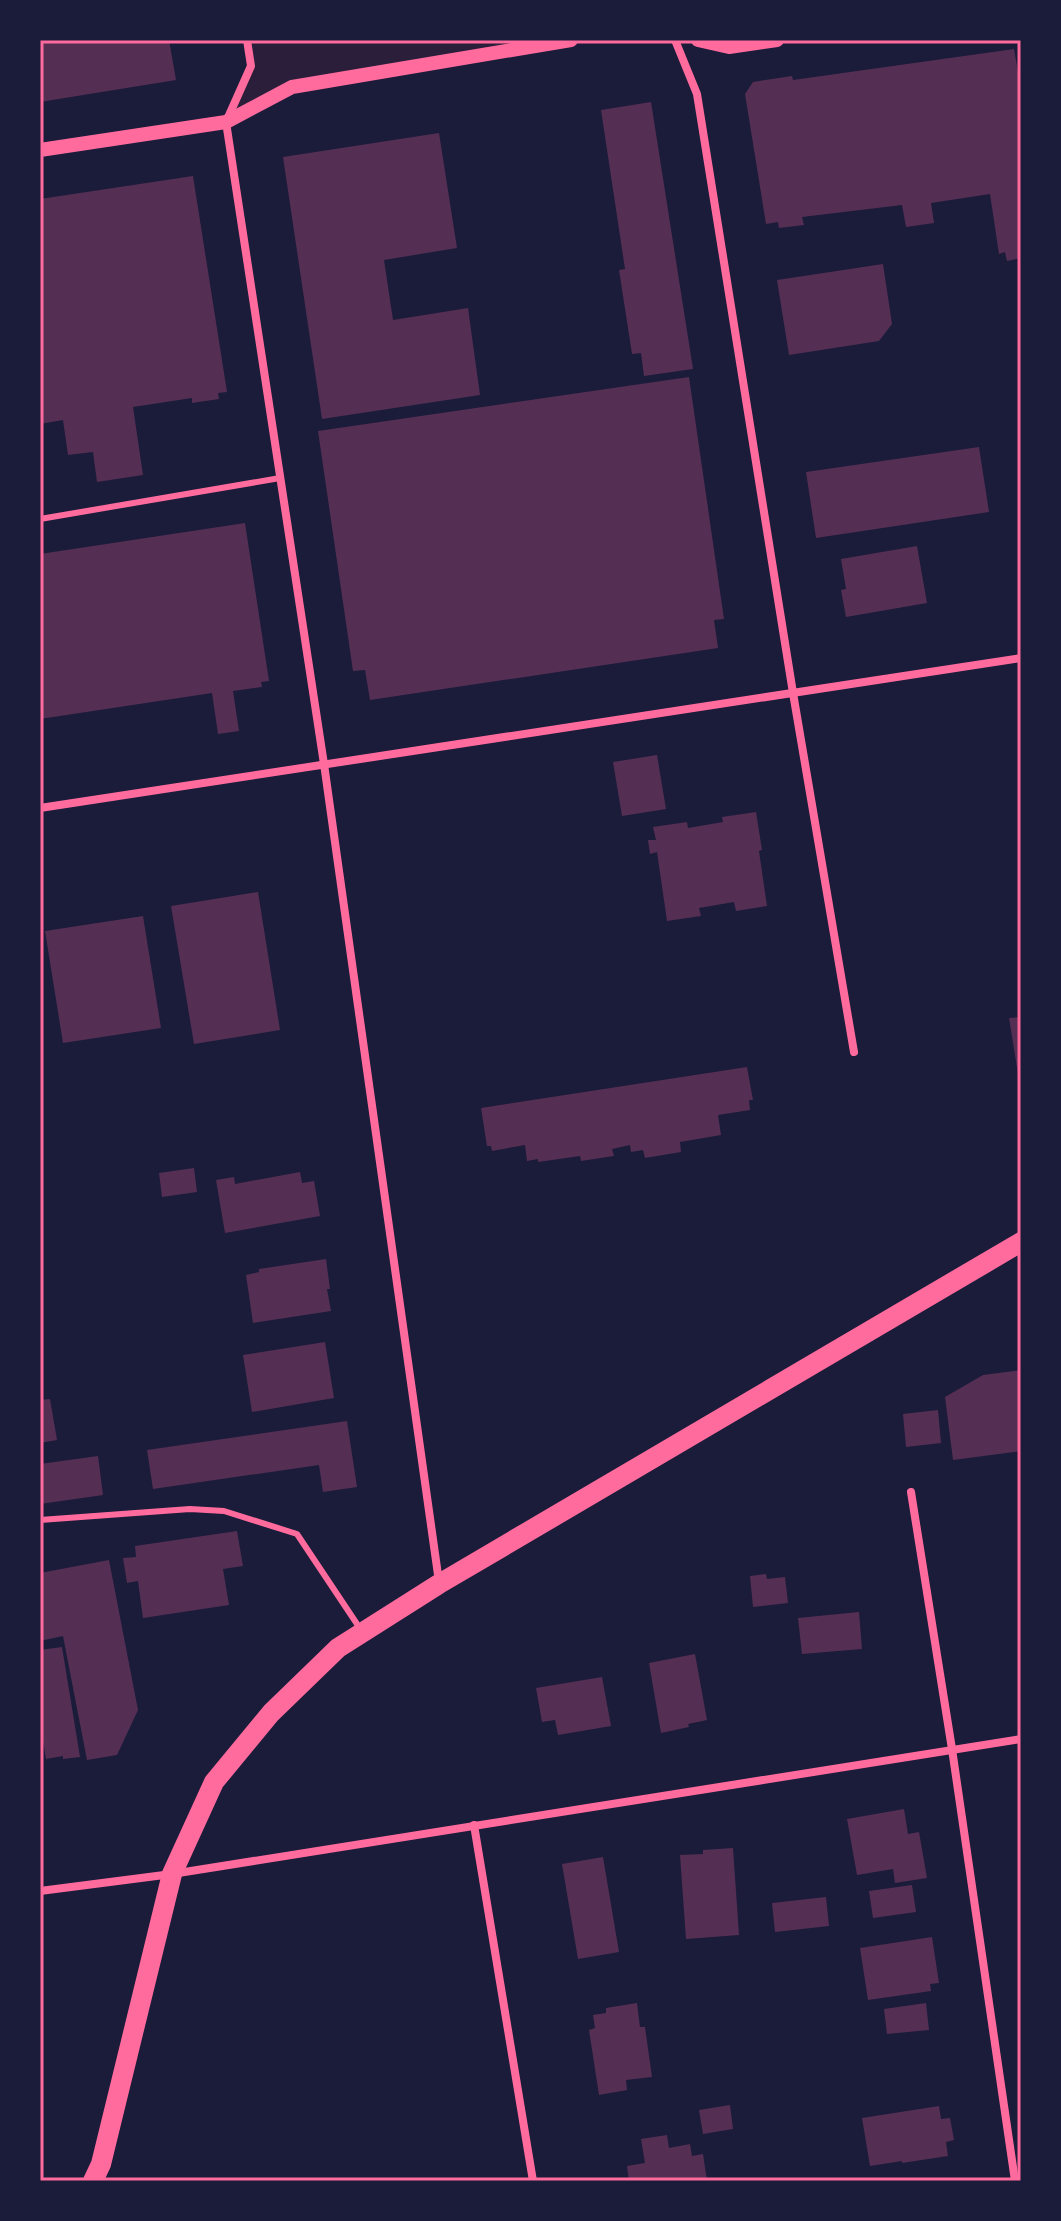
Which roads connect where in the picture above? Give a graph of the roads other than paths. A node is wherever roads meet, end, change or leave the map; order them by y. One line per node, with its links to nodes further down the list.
1 (247, 40): 6 (street)
2 (571, 40): 6 (street)
3 (675, 40): 11 (street)
4 (698, 40): 5 (street)
5 (777, 40)
6 (226, 122): 7 (street); 8 (street)
7 (40, 150)
8 (280, 478): 9 (lane); 12 (street)
9 (40, 519)
10 (1021, 658): 11 (street)
11 (793, 693): 12 (street); 14 (street)
12 (324, 764): 13 (street); 18 (street)
13 (40, 808)
14 (854, 1052)
15 (1021, 1242): 18 (main road)
16 (911, 1492): 21 (street)
17 (40, 1520): 19 (lane)
18 (439, 1584): 19 (main road)
19 (363, 1633): 23 (main road)
20 (1021, 1739): 21 (street)
21 (952, 1749): 22 (street); 27 (street)
22 (474, 1825): 23 (street); 26 (street)
23 (172, 1874): 24 (street); 25 (main road)
24 (40, 1891)
25 (93, 2181)
26 (533, 2181)
27 (1015, 2181)

